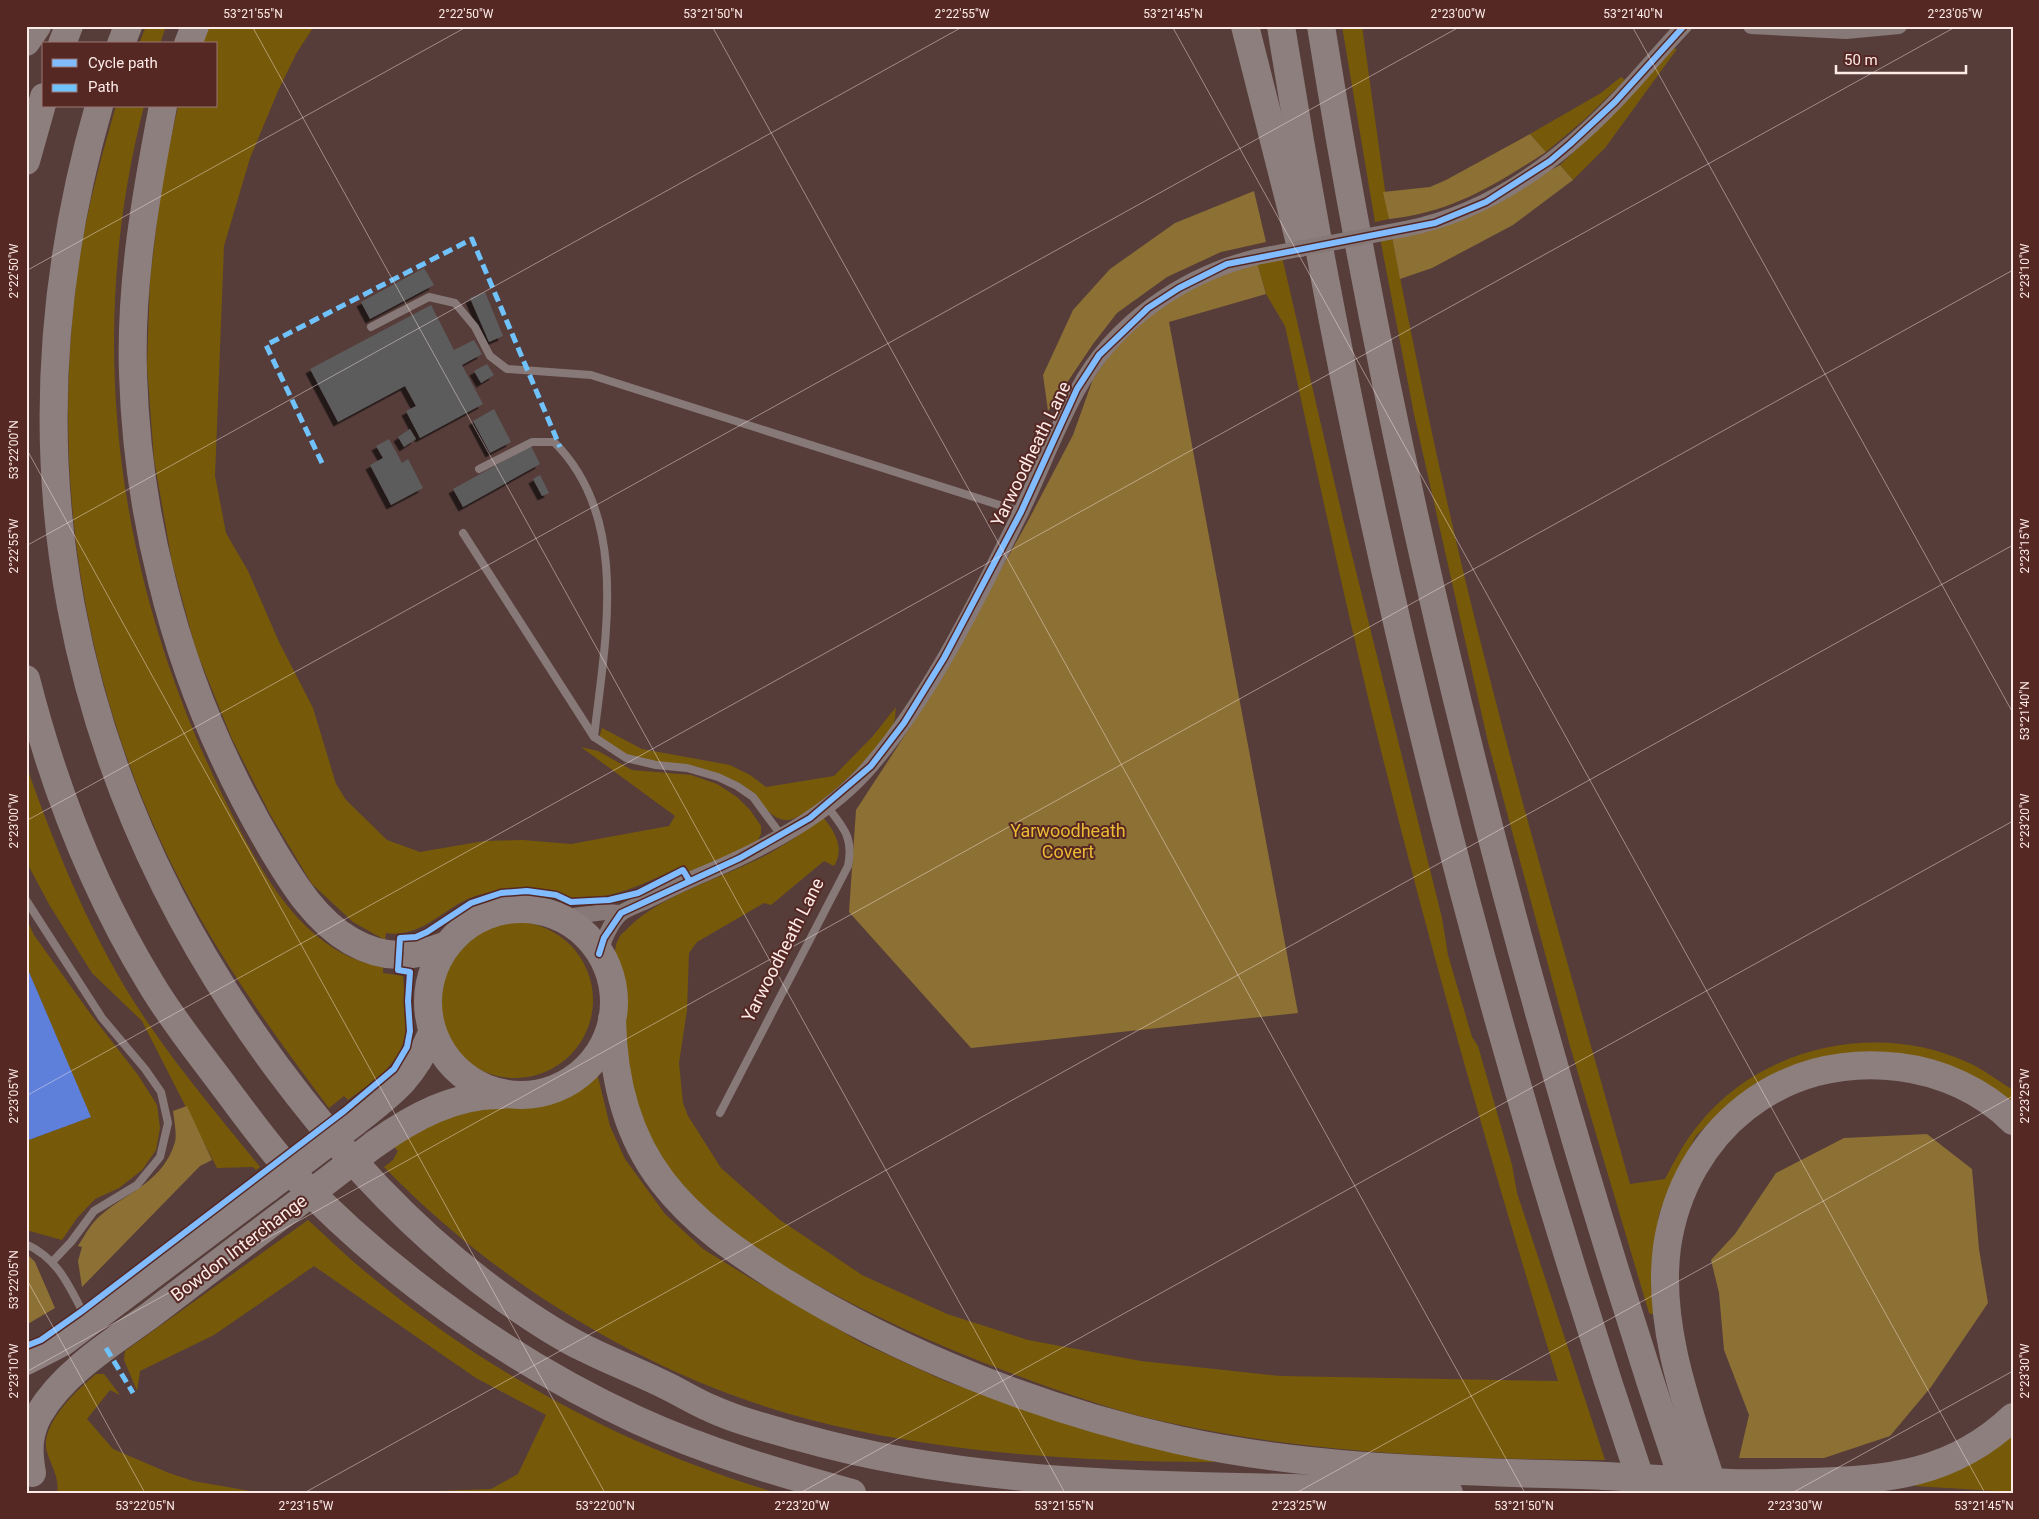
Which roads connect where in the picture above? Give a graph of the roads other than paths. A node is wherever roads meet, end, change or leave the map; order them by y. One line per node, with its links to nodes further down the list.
1 (36, 26): 12 (highway)
2 (68, 26): 13 (highway)
3 (128, 26): 14 (highway)
4 (182, 26): 15 (highway)
5 (195, 26): 16 (highway)
6 (1245, 26): 24 (highway)
7 (1281, 26): 24 (highway)
8 (1321, 26): 53 (highway)
9 (1684, 26): 26 (street, Yarwoodheath Lane, bridge)
10 (1751, 26): 11 (street)
11 (1899, 26)
12 (26, 42)
13 (63, 42)
14 (123, 42)
15 (178, 42)
16 (189, 42)
17 (42, 104): 22 (highway)
18 (98, 108): 51 (highway)
19 (163, 108): 21 (highway)
20 (166, 108): 21 (highway)
21 (156, 140): 35 (highway)
22 (26, 161)
23 (372, 327): 26 (lane)
24 (1356, 436): 52 (highway)
25 (479, 469): 29 (lane)
26 (1021, 512): 30 (street, Yarwoodheath Lane)
27 (463, 533): 29 (lane)
28 (26, 679): 50 (highway)
29 (594, 737): 31 (lane)
30 (826, 805): 31 (street, Yarwoodheath Lane); 40 (lane, Yarwoodheath Lane)
31 (781, 835): 33 (street, Yarwoodheath Lane)
32 (26, 900): 43 (lane)
33 (621, 913): 34 (street, Yarwoodheath Lane); 36 (street)
34 (559, 918): 35 (highway); 36 (highway)
35 (447, 945): 38 (highway)
36 (599, 954): 37 (highway)
37 (612, 1019): 39 (highway); 49 (highway, bridge)
38 (432, 1033): 39 (highway); 44 (highway, Bowdon Interchange, bridge)
39 (514, 1095): 47 (highway, Bowdon Interchange, bridge)
40 (720, 1114)
41 (2013, 1121): 49 (highway)
42 (26, 1244): 43 (lane)
43 (53, 1261): 44 (lane)
44 (89, 1323): 45 (highway, Bowdon Interchange)
45 (26, 1361)
46 (2013, 1417): 48 (highway)
47 (32, 1476)
48 (1758, 1484): 49 (highway); 54 (highway)
49 (1722, 1488)
50 (852, 1493)
51 (1449, 1493)
52 (1645, 1493)
53 (1687, 1493)
54 (1796, 1493)

